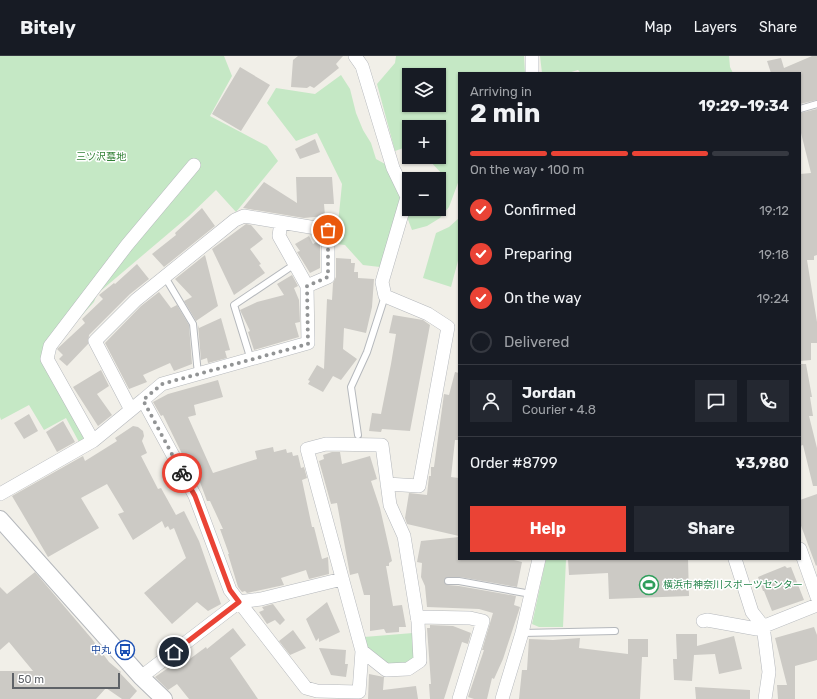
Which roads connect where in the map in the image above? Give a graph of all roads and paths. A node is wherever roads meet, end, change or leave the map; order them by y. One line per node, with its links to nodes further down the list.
1 (354, 56): 11 (street)
2 (532, 56): 3 (street)
3 (532, 72)
4 (817, 104): 5 (lane)
5 (801, 109)
6 (194, 165): 17 (street)
7 (281, 222): 8 (street); 9 (street); 10 (street)
8 (295, 264): 10 (street); 12 (lane)
9 (165, 277): 13 (lane); 15 (street)
10 (307, 286): 12 (street)
11 (385, 296): 16 (lane); 18 (street)
12 (251, 360): 13 (street)
13 (198, 374): 14 (street)
14 (143, 400): 15 (street); 28 (street)
15 (131, 410): 17 (street)
16 (359, 440): 18 (street); 24 (street)
17 (93, 441): 19 (street)
18 (387, 484): 30 (street)
19 (0, 494)
20 (0, 519): 36 (street)
21 (801, 552): 27 (street)
22 (539, 560): 26 (street)
23 (735, 560): 32 (street)
24 (342, 579): 28 (street); 35 (street)
25 (448, 581): 26 (lane)
26 (531, 594): 34 (street)
27 (817, 597)
28 (239, 602): 36 (street); 37 (street)
29 (817, 605): 32 (street)
30 (417, 617): 35 (street); 39 (street)
31 (703, 621): 32 (street)
32 (763, 626): 41 (street)
33 (615, 631): 34 (lane)
34 (522, 633): 40 (street)
35 (362, 651): 37 (street)
36 (141, 677): 38 (street)
37 (358, 696)
38 (164, 699)
39 (459, 699)
40 (502, 699)
41 (765, 699)

